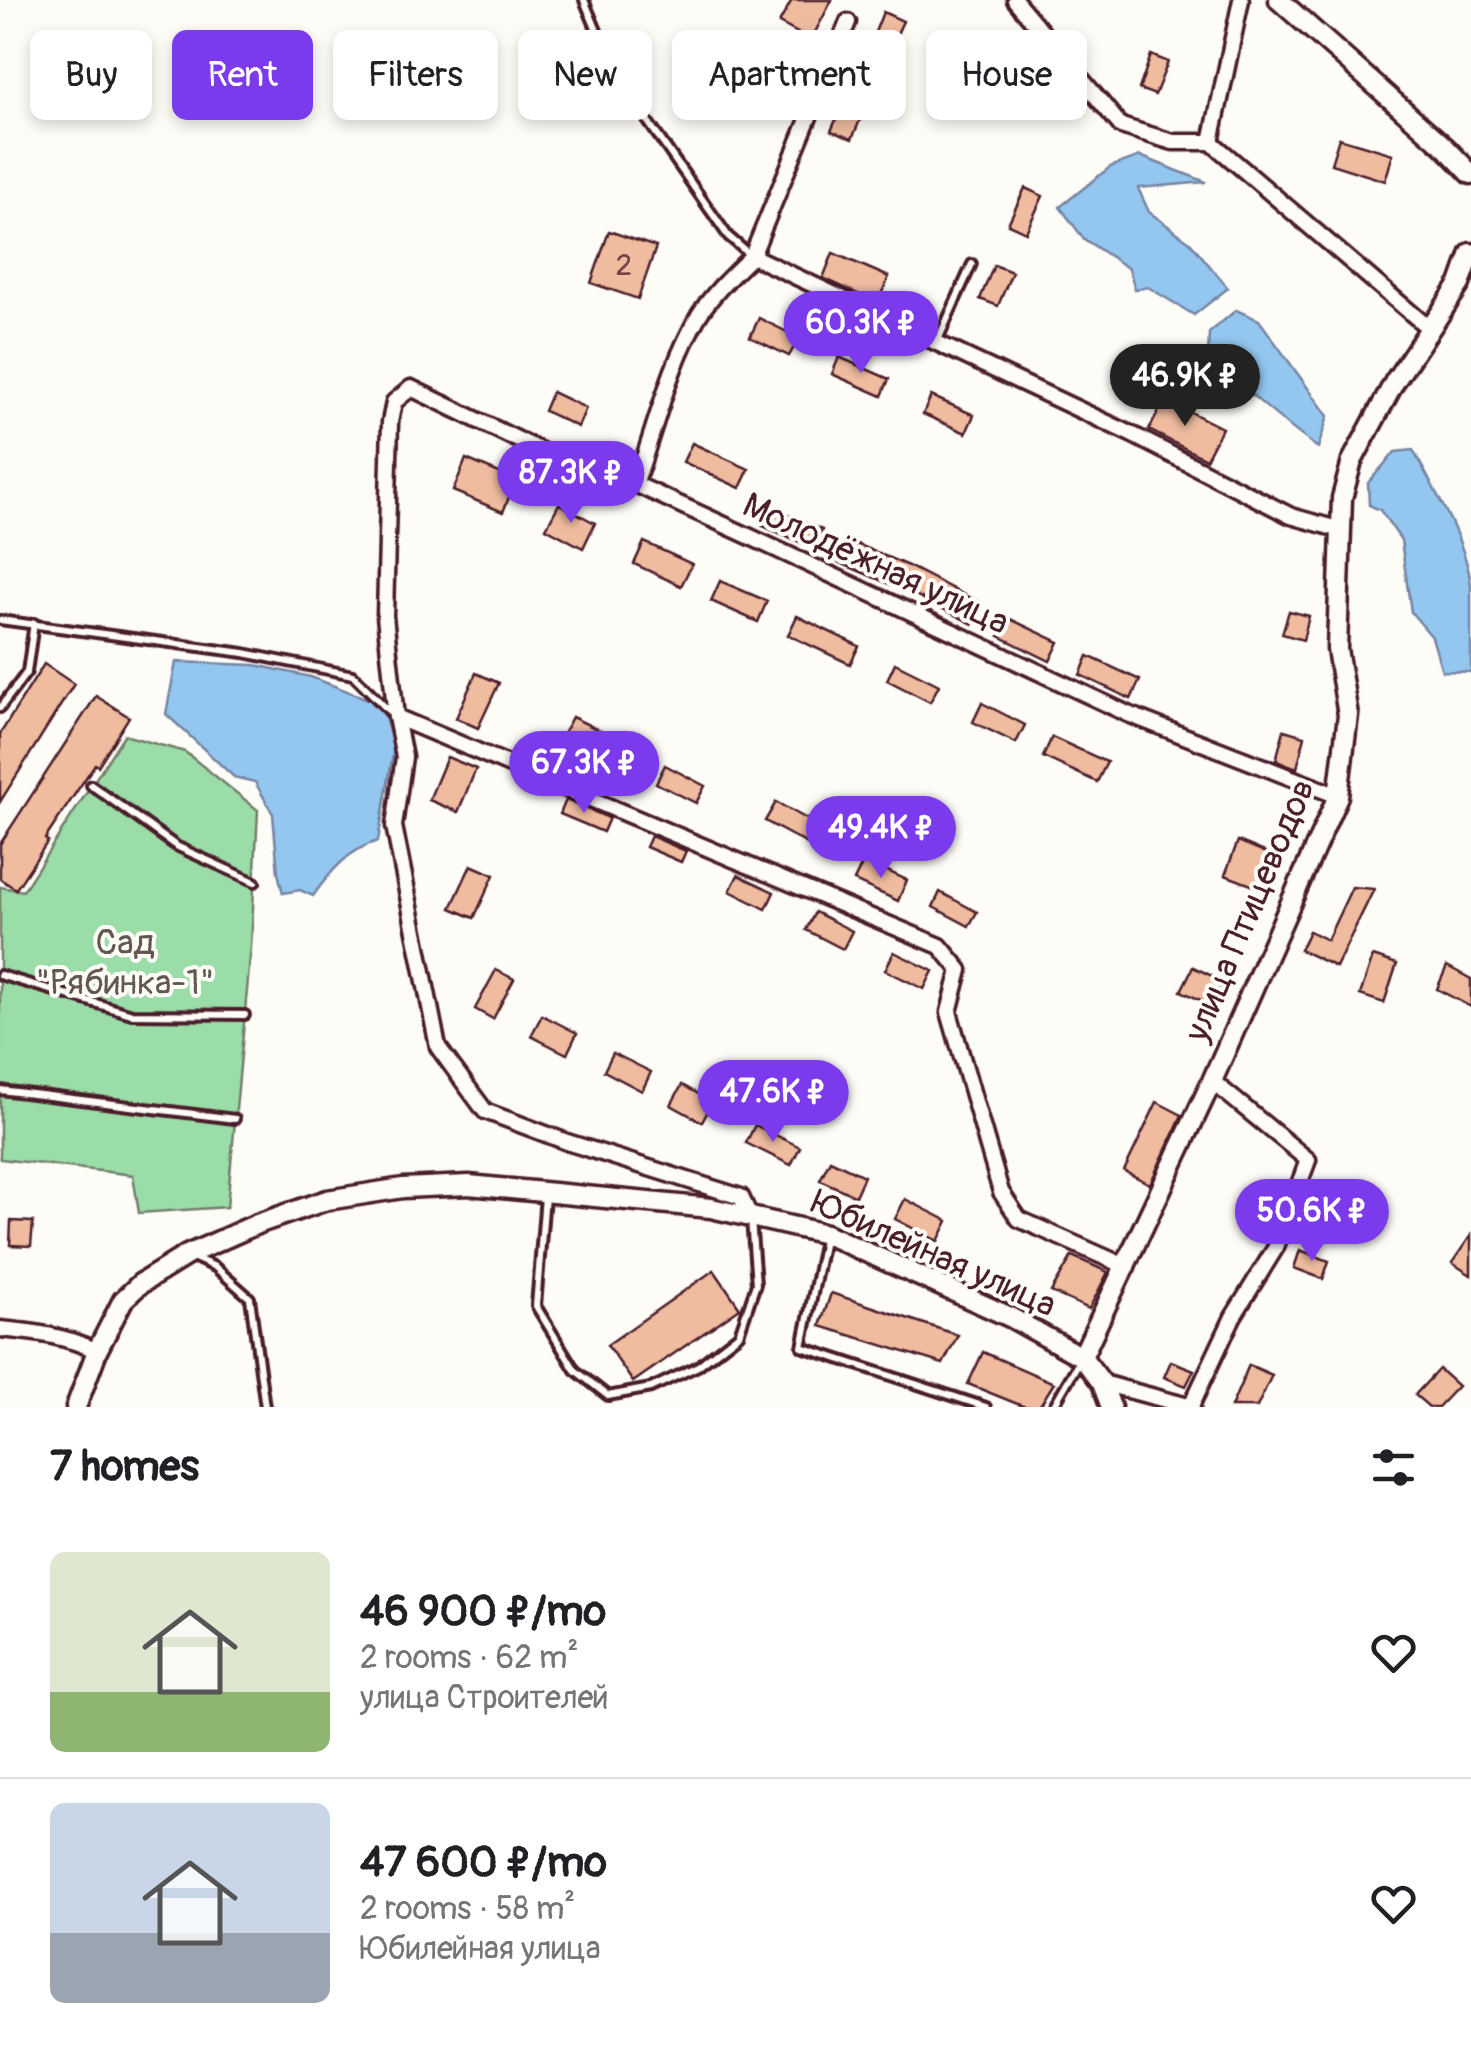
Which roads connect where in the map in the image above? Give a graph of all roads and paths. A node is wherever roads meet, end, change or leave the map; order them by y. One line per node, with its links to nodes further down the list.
1 (584, 0): 9 (lane)
2 (1015, 0): 6 (street)
3 (1241, 0): 6 (street)
4 (1279, 0): 7 (street)
5 (848, 22): 9 (street)
6 (1212, 142): 11 (street)
7 (1471, 174)
8 (1471, 253): 11 (street, улица Птицеводов)
9 (752, 256): 12 (street); 13 (street)
10 (972, 264): 12 (lane)
11 (1431, 330): 14 (street, улица Птицеводов)
12 (937, 343): 14 (street)
13 (635, 484): 18 (street, Молодёжная улица); 20 (street, Молодёжная улица)
14 (1341, 530): 20 (street, улица Птицеводов)
15 (0, 620): 16 (lane)
16 (34, 623): 17 (lane); 18 (lane)
17 (0, 708)
18 (396, 717): 28 (street); 31 (street)
19 (91, 785): 21 (lane)
20 (1338, 796): 24 (street, улица Птицеводов)
21 (255, 882)
22 (0, 976): 23 (lane)
23 (245, 1015)
24 (1212, 1081): 31 (street, улица Птицеводов); 41 (street)
25 (0, 1090): 26 (lane)
26 (235, 1119)
27 (545, 1190): 28 (street, Юбилейная улица); 28 (lane); 30 (street, Юбилейная улица)
28 (750, 1216): 29 (street, Юбилейная улица)
29 (826, 1234): 34 (street, Юбилейная улица); 38 (lane)
30 (187, 1255): 33 (street, Юбилейная улица); 37 (lane)
31 (1127, 1267): 34 (street, улица Птицеводов)
32 (0, 1330): 33 (street)
33 (98, 1351): 36 (street, Юбилейная улица)
34 (1082, 1357): 35 (street, Юбилейная улица); 39 (lane)
35 (1102, 1382): 40 (street, Юбилейная улица); 41 (street)
36 (76, 1407)
37 (265, 1407)
38 (986, 1407)
39 (1054, 1407)
40 (1111, 1407)
41 (1192, 1407)

